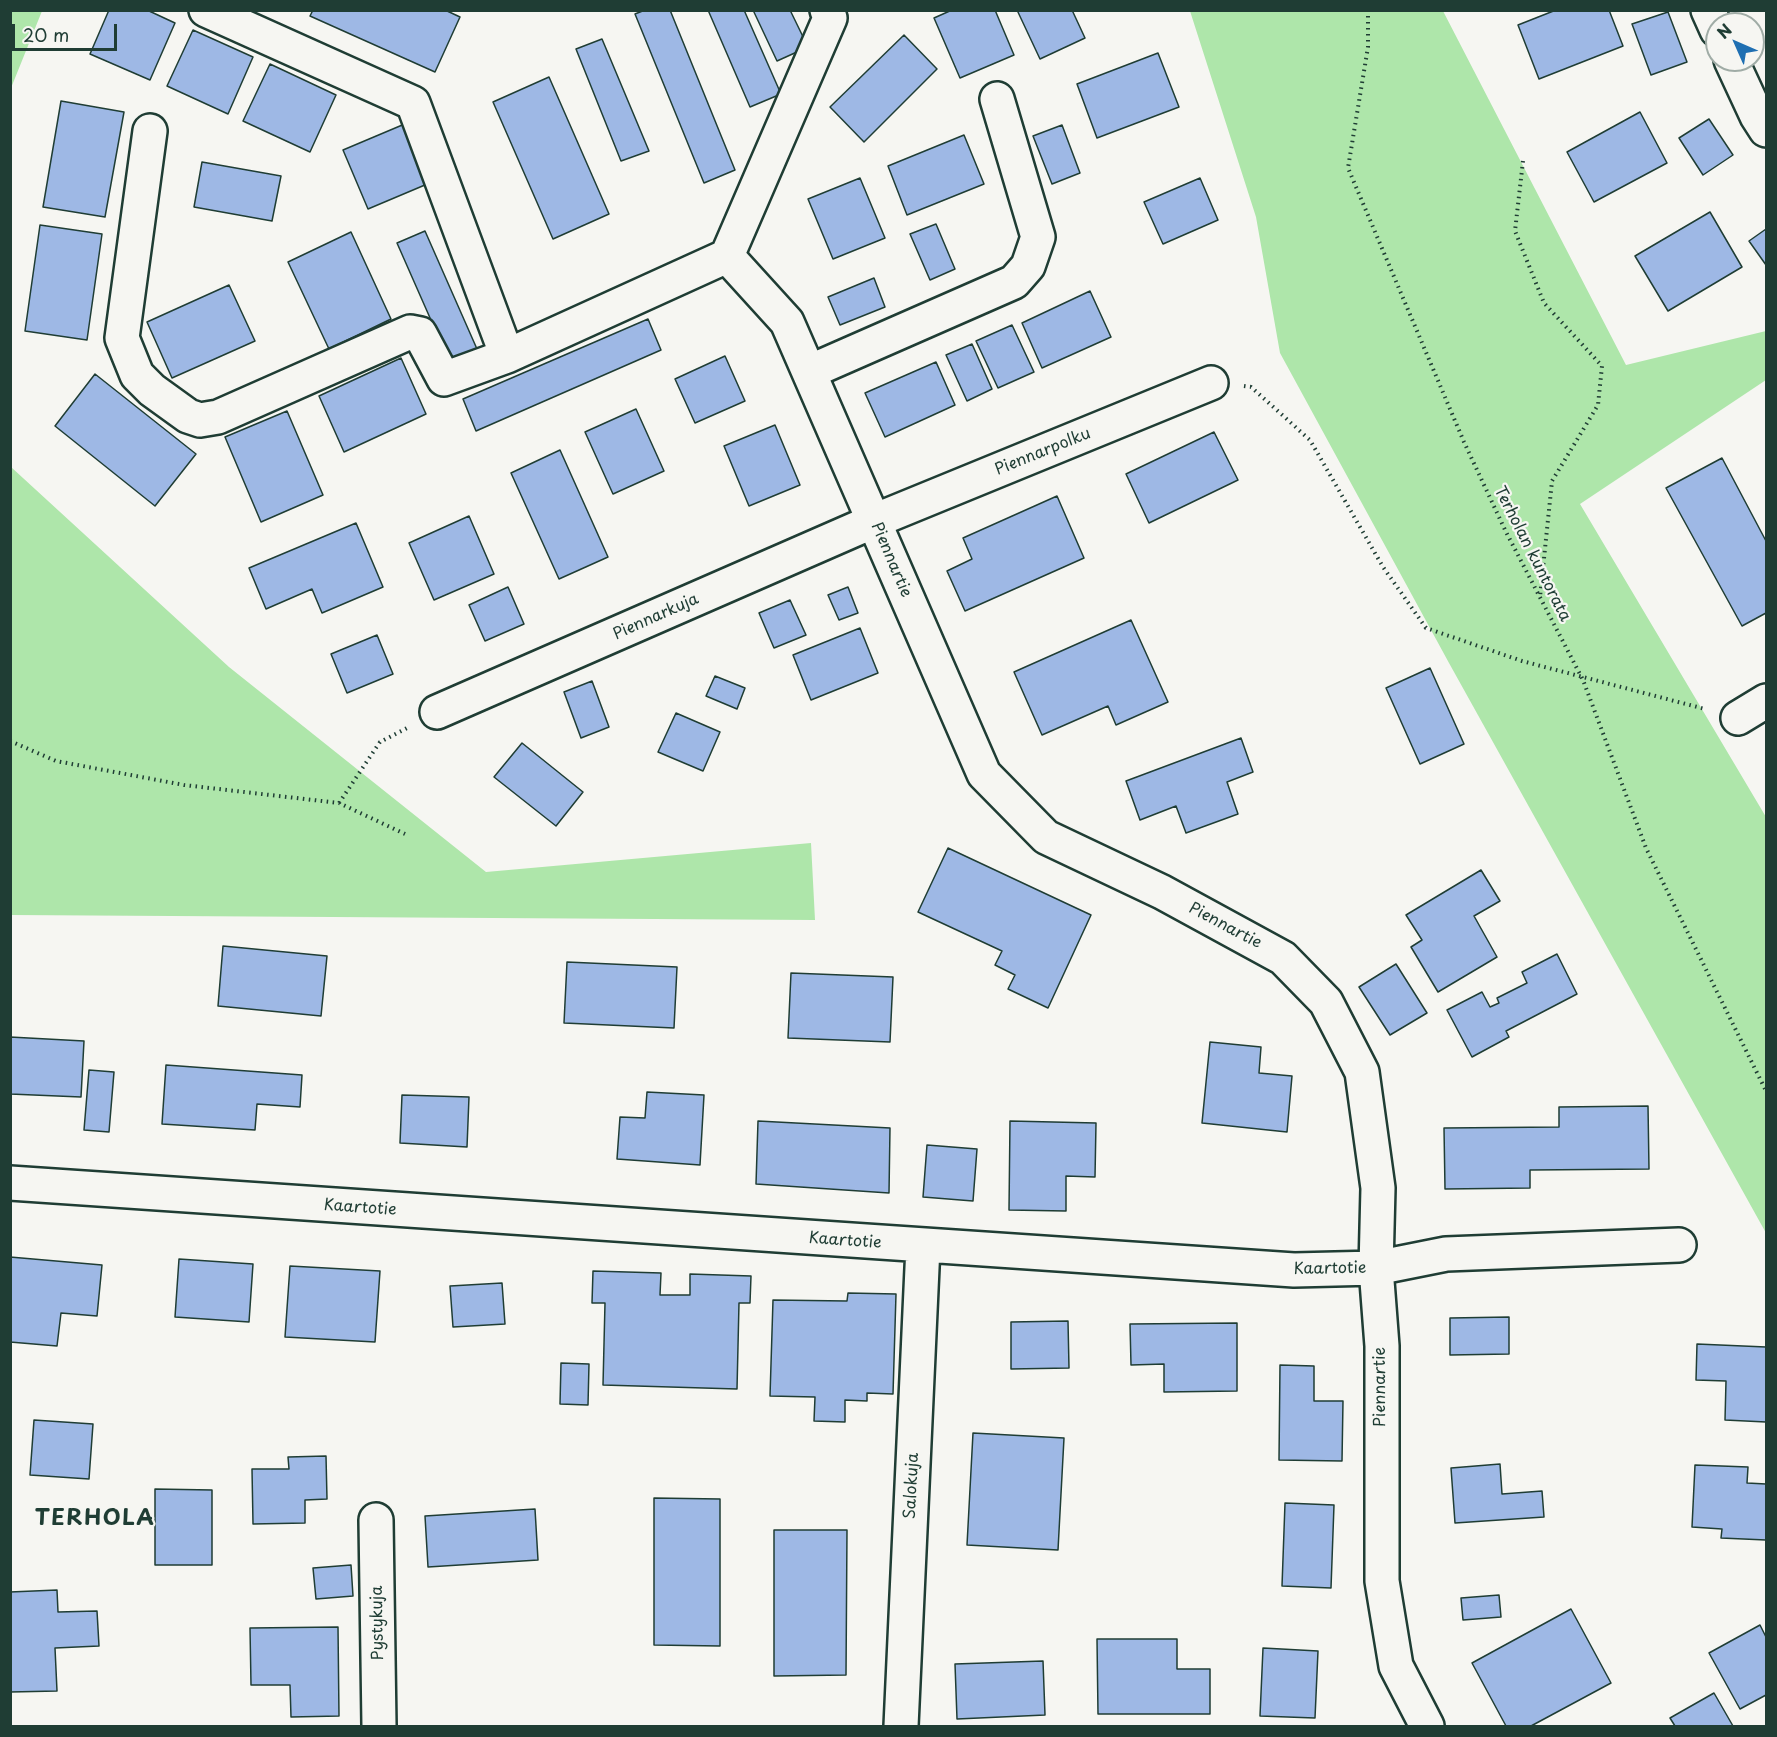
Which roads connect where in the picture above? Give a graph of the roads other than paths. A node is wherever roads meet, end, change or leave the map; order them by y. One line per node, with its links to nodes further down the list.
1 (206, 10): 8 (street)
2 (826, 10): 7 (street)
3 (1737, 72): 5 (street)
4 (997, 99): 9 (street)
5 (1767, 130)
6 (150, 131): 8 (street)
7 (727, 256): 8 (street); 9 (street, Piennartie)
8 (507, 356)
9 (809, 372): 11 (street, Piennartie)
10 (1211, 383): 11 (street, Piennarpolku)
11 (874, 521): 13 (street, Piennarkuja); 18 (street, Piennartie)
12 (1767, 701): 14 (street)
13 (437, 712)
14 (1738, 718)
15 (10, 1183): 17 (street, Kaartotie)
16 (1679, 1245): 18 (street, Kaartotie)
17 (923, 1246): 18 (street, Kaartotie); 21 (street, Salokuja)
18 (1376, 1268): 22 (street, Piennartie)
19 (376, 1520): 20 (street, Pystykuja)
20 (379, 1726)
21 (901, 1726)
22 (1427, 1726)

